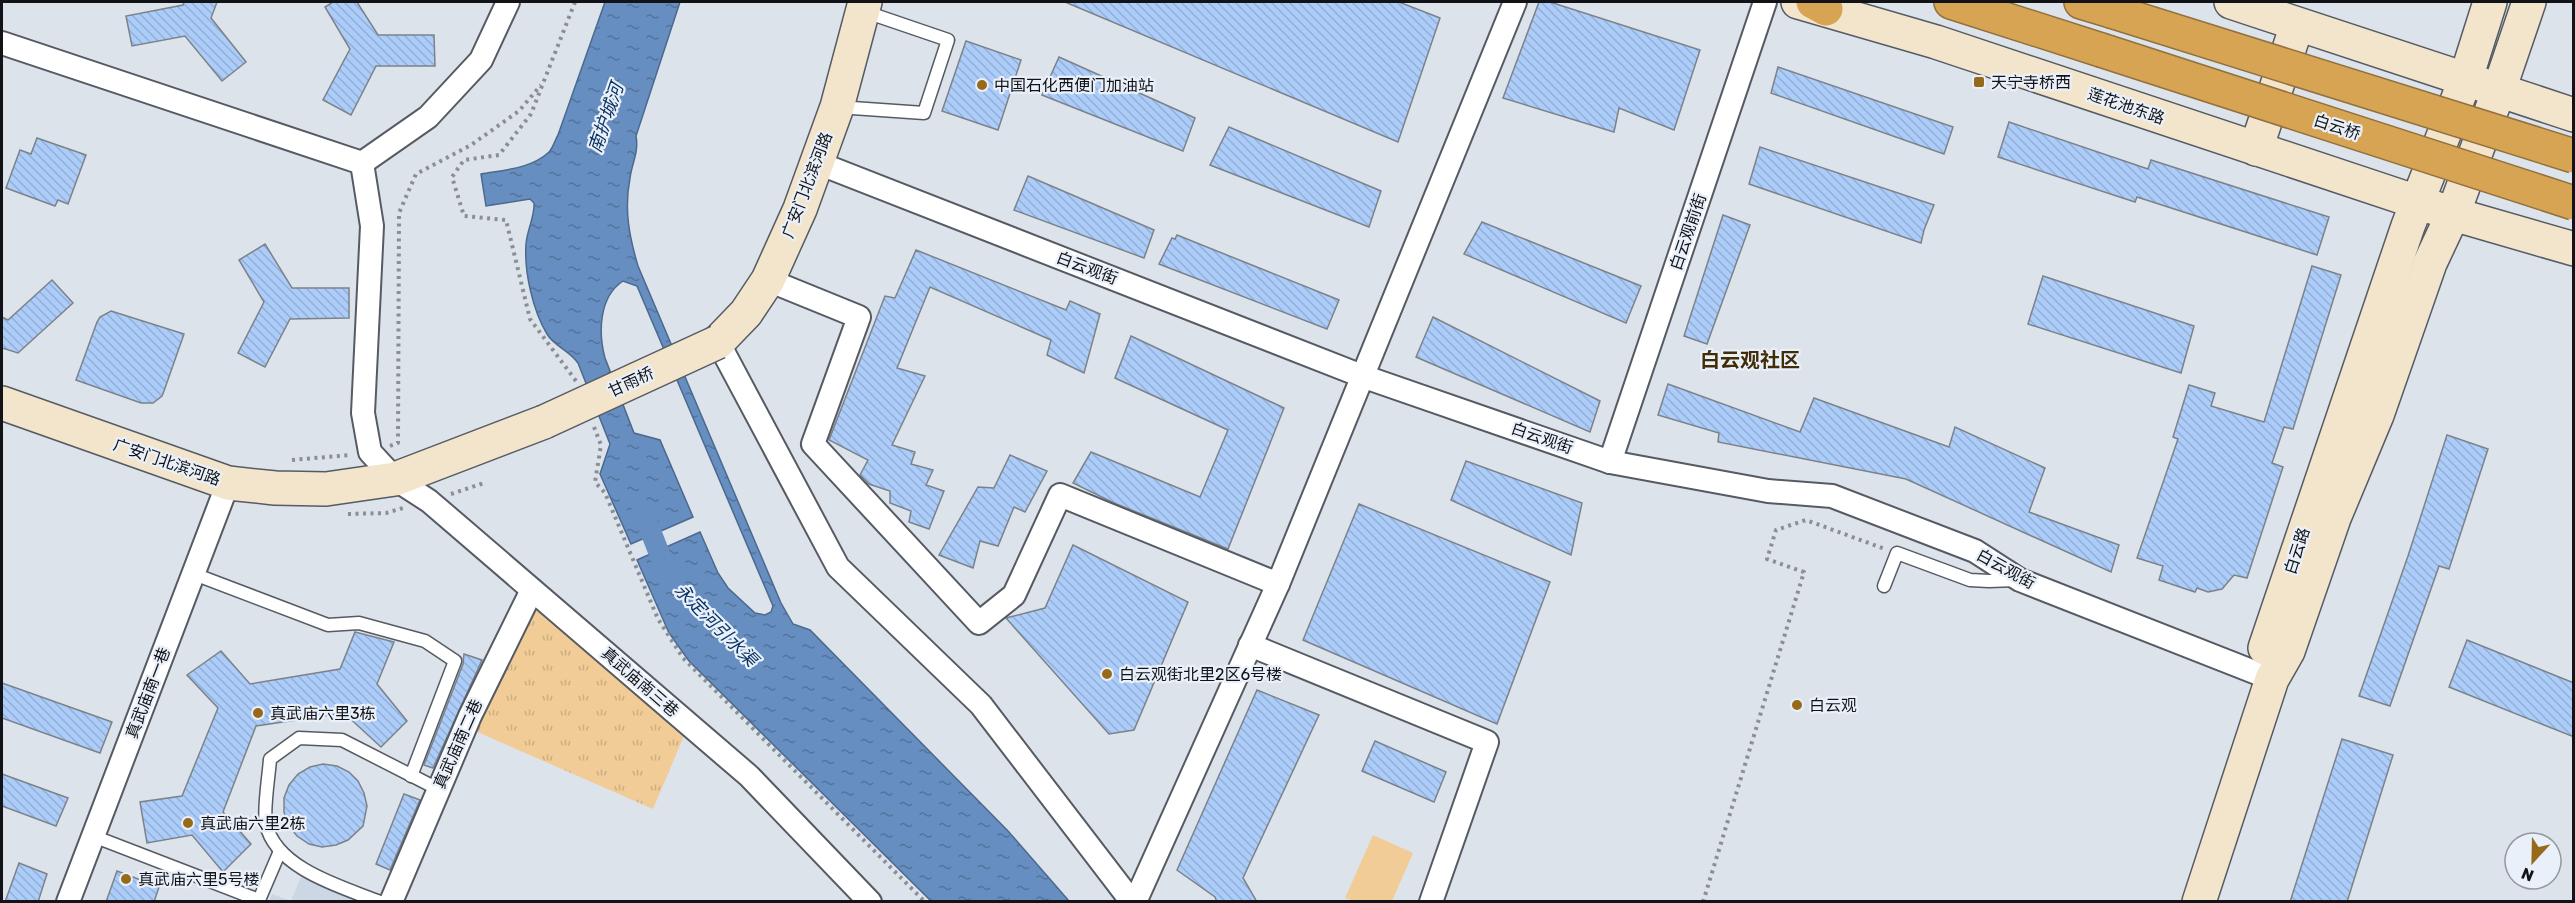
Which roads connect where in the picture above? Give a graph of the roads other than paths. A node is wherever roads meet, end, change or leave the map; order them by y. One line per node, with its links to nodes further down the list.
1 (508, 2): 19 (street)
2 (1515, 2): 27 (street)
3 (1766, 2): 30 (street, 白云观前街)
4 (1951, 2): 22 (highway, 白云桥, bridge)
5 (2231, 2): 11 (street)
6 (2490, 2): 13 (street, 白云路)
7 (2529, 2): 14 (street, 白云路)
8 (859, 4): 15 (street, 广安门北滨河路); 15 (lane)
9 (1812, 4): 17 (street, 莲花池东路)
10 (2096, 6): 18 (highway, bridge)
11 (2297, 25): 13 (street); 17 (street)
12 (2, 43): 19 (street)
13 (2466, 78): 14 (street); 21 (street, 白云路)
14 (2499, 90): 16 (street); 23 (street, 白云路)
15 (837, 107): 20 (street, 广安门北滨河路)
16 (2574, 115)
17 (2256, 149): 21 (street, 莲花池东路)
18 (2574, 156)
19 (362, 163): 31 (street, 真武庙南三巷)
20 (818, 163): 25 (street, 广安门北滨河路); 27 (street, 白云观街)
21 (2419, 202): 23 (street, 莲花池东路); 39 (street, 白云路)
22 (2574, 203)
23 (2453, 214): 24 (street); 39 (street, 白云路)
24 (2574, 249)
25 (768, 280): 26 (street, 广安门北滨河路); 35 (street)
26 (718, 342): 29 (street, 甘雨桥, bridge); 48 (street)
27 (1362, 376): 30 (street, 白云观街); 35 (street)
28 (2, 404): 32 (street, 广安门北滨河路)
29 (544, 422): 31 (street, 广安门北滨河路)
30 (1610, 462): 34 (street, 白云观街)
31 (395, 479): 32 (street, 广安门北滨河路); 37 (street, 真武庙南三巷)
32 (228, 483): 33 (street, 真武庙南一巷)
33 (194, 574): 40 (lane); 42 (street, 真武庙南一巷)
34 (2020, 579): 36 (lane); 39 (street, 白云观街)
35 (1278, 584): 38 (street)
36 (1884, 586)
37 (532, 590): 41 (street, 真武庙南二巷); 47 (street, 真武庙南三巷)
38 (1250, 645): 48 (street); 49 (street)
39 (2264, 677): 50 (street, 白云路); 51 (street, 白云路)
40 (411, 776): 41 (lane); 43 (lane)
41 (438, 789): 46 (street, 真武庙南二巷)
42 (93, 836): 43 (lane); 44 (street, 真武庙南一巷)
43 (279, 851): 45 (lane)
44 (68, 902)
45 (380, 902)
46 (391, 902)
47 (870, 902)
48 (1133, 902)
49 (1431, 902)
50 (2176, 902)
51 (2199, 902)

